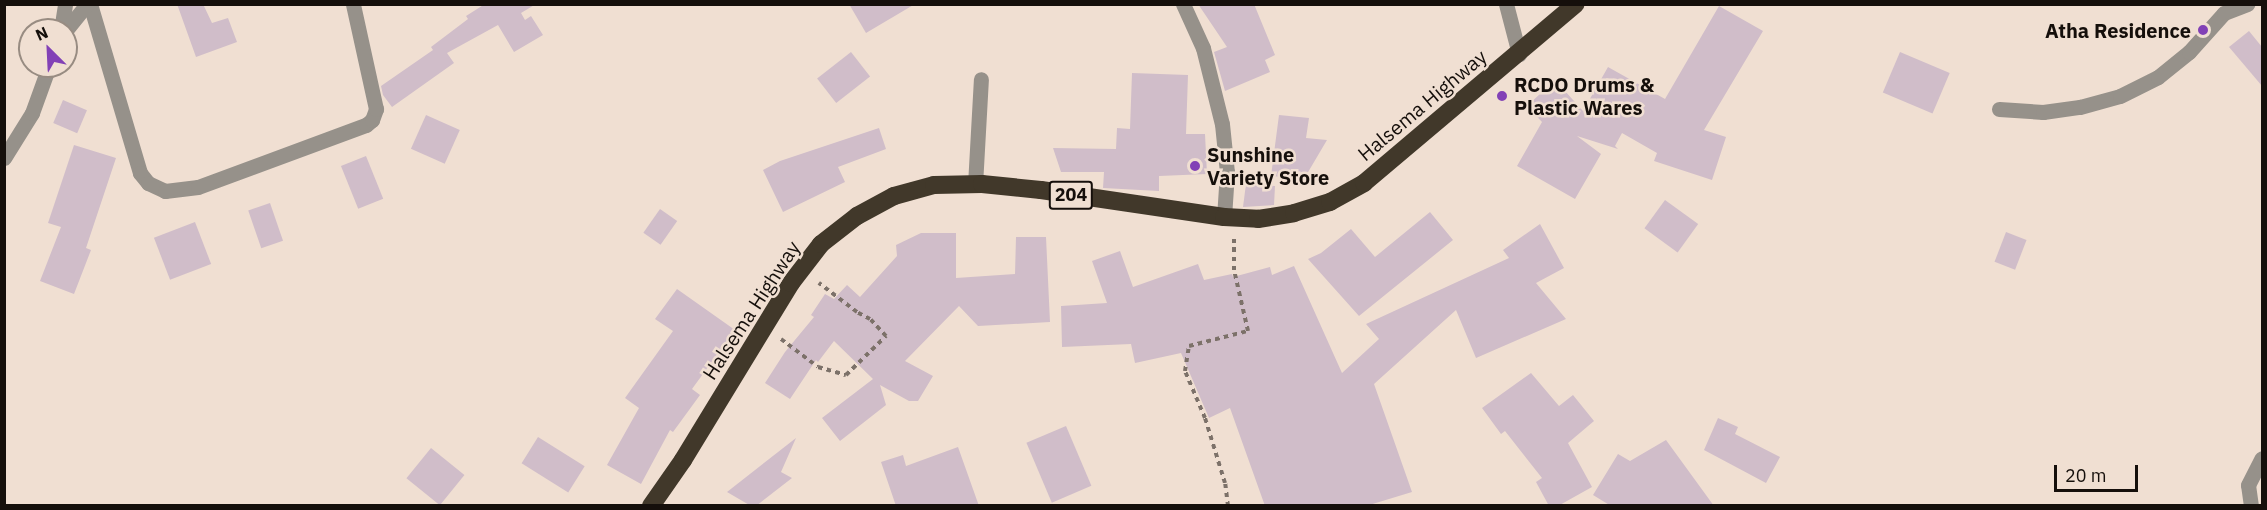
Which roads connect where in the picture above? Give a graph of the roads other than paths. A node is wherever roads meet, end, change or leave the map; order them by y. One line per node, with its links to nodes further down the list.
1 (88, 4): 2 (street); 8 (street)
2 (353, 4)
3 (1183, 4): 15 (street)
4 (1506, 4): 9 (street)
5 (1576, 4): 9 (highway, Halsema Highway / 204)
6 (2247, 4): 7 (street)
7 (2220, 9): 12 (street)
8 (76, 18)
9 (1519, 54): 15 (highway, Halsema Highway / 204)
10 (45, 78): 13 (street)
11 (981, 79): 14 (street)
12 (1999, 109)
13 (4, 158)
14 (975, 185): 15 (highway, Halsema Highway / 204); 17 (highway, Halsema Highway / 204)
15 (1229, 217)
16 (2262, 458): 18 (street)
17 (651, 506)
18 (2251, 506)

